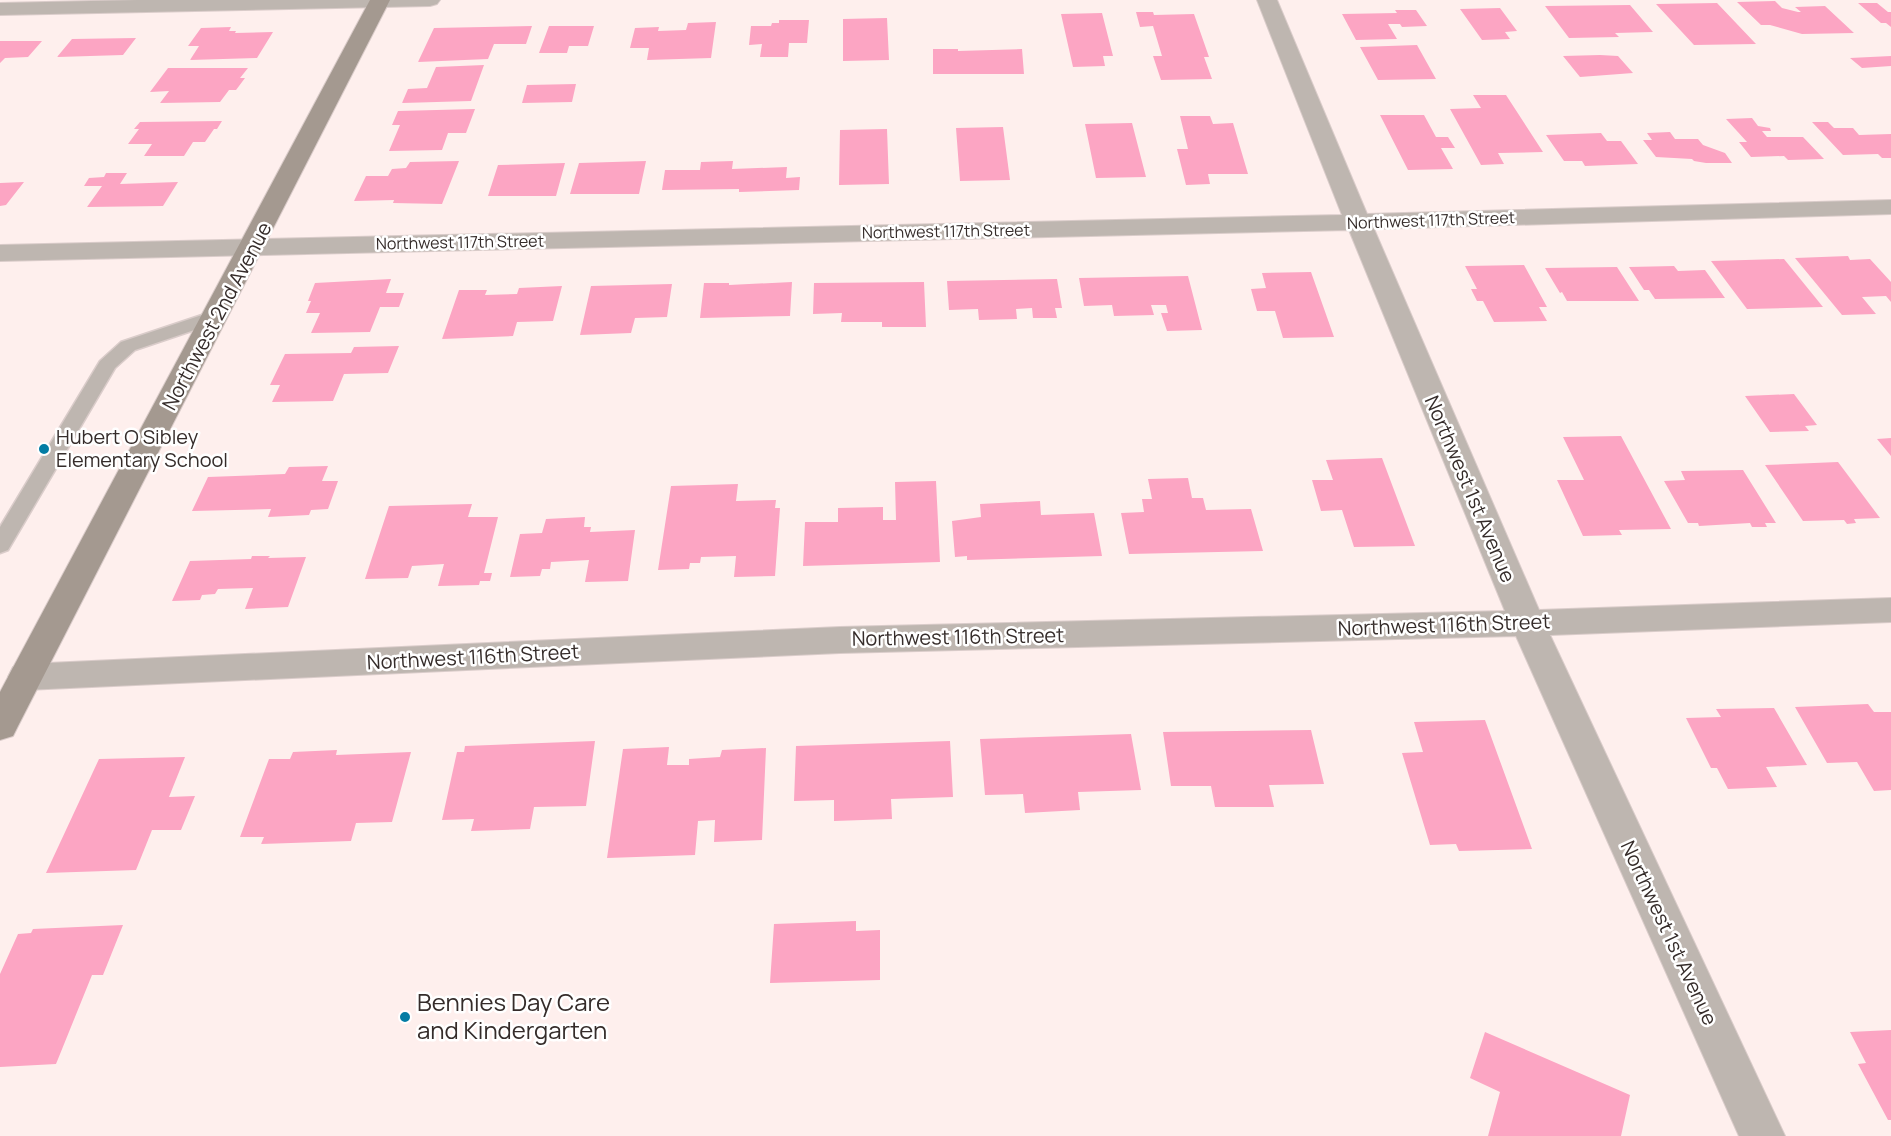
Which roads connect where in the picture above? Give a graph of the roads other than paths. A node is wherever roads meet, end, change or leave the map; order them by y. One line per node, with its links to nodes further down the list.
1 (380, 0): 2 (street); 4 (street); 7 (street, Northwest 2nd Avenue)
2 (430, 0)
3 (1267, 0): 6 (street, Northwest 1st Avenue)
4 (0, 9)
5 (1891, 207): 6 (street, Northwest 117th Street)
6 (1358, 222): 7 (street, Northwest 117th Street); 12 (street, Northwest 1st Avenue)
7 (254, 246): 8 (street, Northwest 117th Street); 9 (street, Northwest 2nd Avenue)
8 (0, 253)
9 (217, 316): 10 (lane); 13 (street, Northwest 2nd Avenue)
10 (0, 545)
11 (1891, 610): 12 (street, Northwest 116th Street)
12 (1527, 623): 13 (street, Northwest 116th Street); 15 (street, Northwest 1st Avenue)
13 (26, 677): 14 (street, Northwest 2nd Avenue)
14 (0, 726)
15 (1762, 1136)

